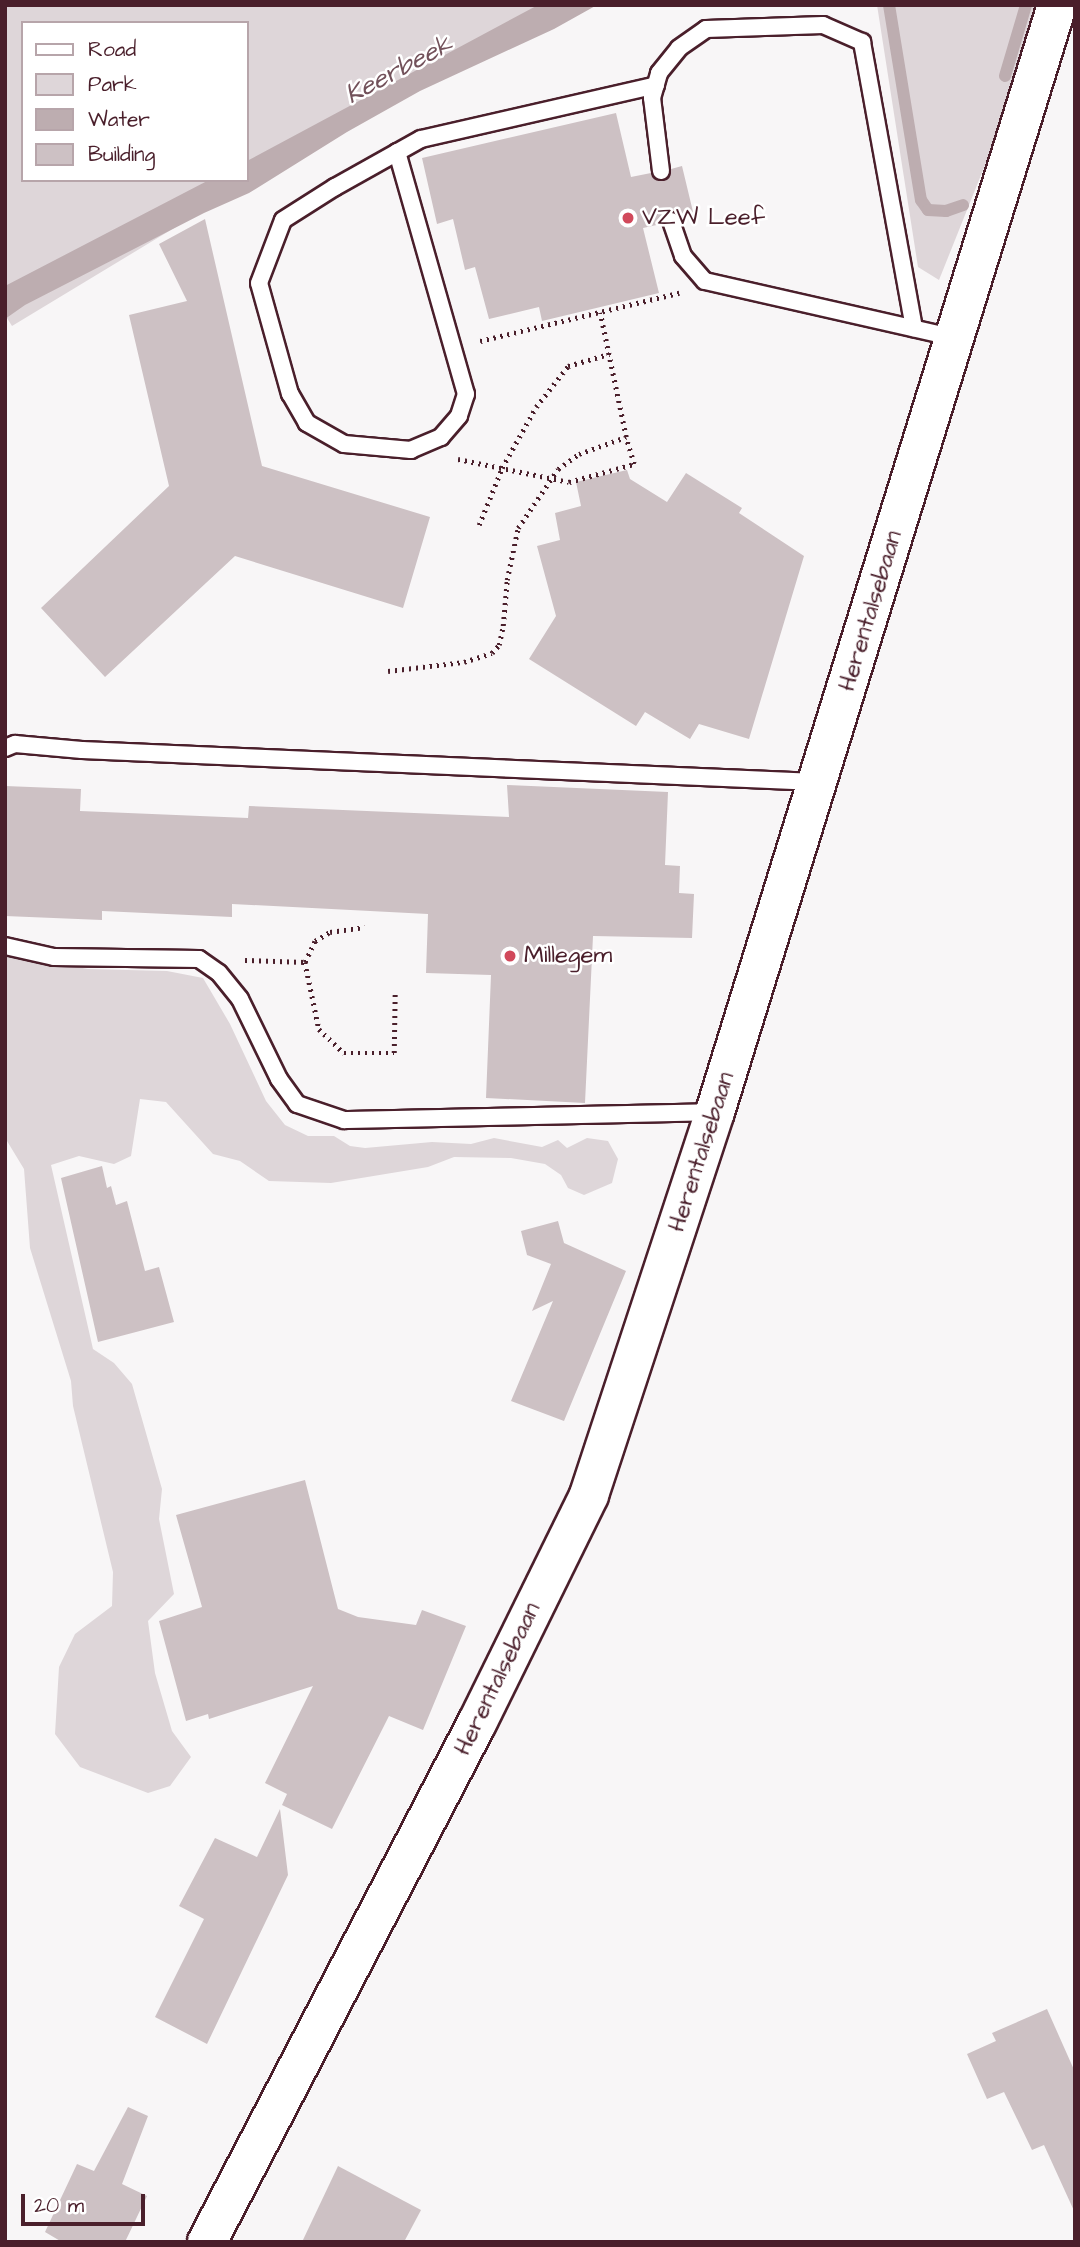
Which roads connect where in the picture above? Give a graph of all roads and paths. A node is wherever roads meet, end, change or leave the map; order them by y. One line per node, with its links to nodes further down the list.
1 (1057, 5): 9 (street, Herentalsebaan)
2 (656, 86): 3 (lane); 4 (lane); 8 (lane)
3 (397, 152): 10 (lane); 13 (lane)
4 (661, 171)
5 (671, 221): 6 (lane)
6 (705, 281): 7 (path); 8 (lane)
7 (600, 313): 10 (path); 11 (path)
8 (914, 328): 9 (lane)
9 (955, 338): 19 (street, Herentalsebaan)
10 (453, 348): 13 (lane)
11 (609, 354): 12 (path); 14 (path)
12 (626, 437): 15 (path); 15 (path)
13 (411, 450): 14 (path)
14 (502, 468): 15 (path); 16 (path)
15 (552, 478): 17 (path)
16 (479, 525)
17 (388, 671)
18 (5, 748): 19 (lane)
19 (818, 782): 25 (street, Herentalsebaan)
20 (365, 927): 23 (path)
21 (5, 946): 22 (lane)
22 (199, 958): 23 (path); 25 (lane)
23 (305, 962): 24 (path)
24 (395, 990)
25 (715, 1112): 26 (street, Herentalsebaan)
26 (207, 2242)

